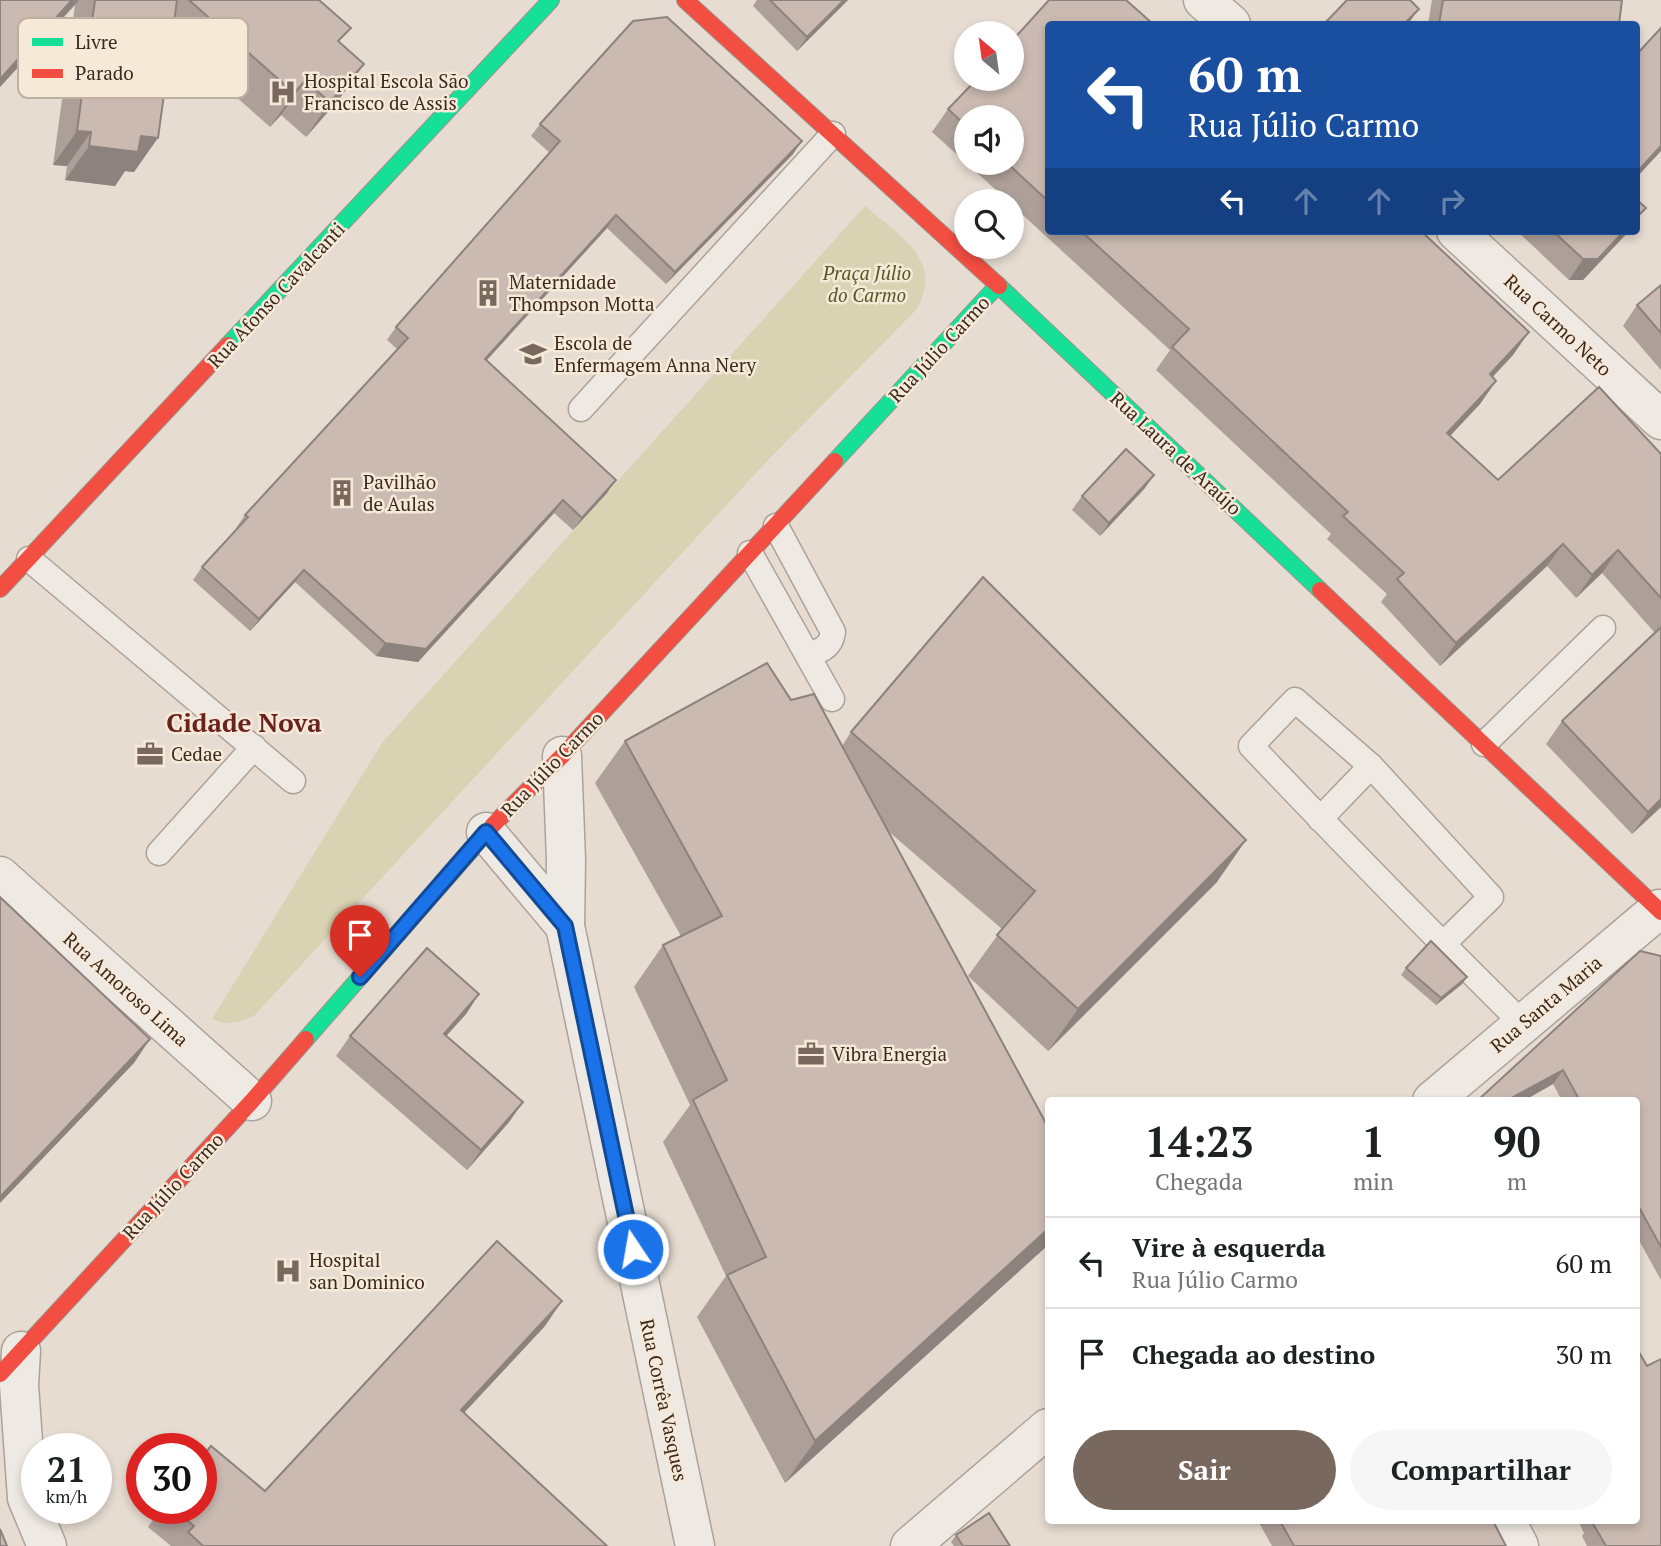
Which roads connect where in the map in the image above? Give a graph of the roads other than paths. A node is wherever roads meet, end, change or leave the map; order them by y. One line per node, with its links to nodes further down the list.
1 (551, 0): 10 (street, Rua Afonso Cavalcanti)
2 (685, 0): 3 (street, Rua Laura de Araújo)
3 (834, 134): 5 (street, Rua Laura de Araújo); 6 (lane)
4 (1460, 235): 7 (street, Rua Carmo Neto)
5 (998, 285): 8 (street, Rua Júlio Carmo); 15 (street, Rua Laura de Araújo)
6 (581, 409)
7 (1661, 419)
8 (776, 526): 9 (street, Rua Júlio Carmo); 13 (lane)
9 (750, 553): 13 (lane); 17 (street, Rua Júlio Carmo)
10 (29, 559): 11 (street, Rua Afonso Cavalcanti); 16 (lane)
11 (0, 589)
12 (1603, 628): 15 (lane)
13 (807, 654): 14 (lane)
14 (832, 699)
15 (1484, 744): 24 (street, Rua Laura de Araújo)
16 (254, 747): 19 (lane); 22 (lane)
17 (562, 756): 21 (street, Rua Júlio Carmo); 25 (street, Rua Corrêa Vasques)
18 (1371, 766): 20 (lane); 20 (lane); 26 (lane)
19 (293, 781)
20 (1320, 819): 26 (lane)
21 (486, 832): 25 (street, Rua Corrêa Vasques); 29 (street, Rua Júlio Carmo)
22 (159, 853)
23 (0, 876): 29 (street, Rua Amoroso Lima)
24 (1660, 909): 27 (street, Rua Santa Maria)
25 (565, 926): 35 (street, Rua Corrêa Vasques)
26 (1443, 944): 27 (lane)
27 (1522, 1024): 28 (street, Rua Santa Maria)
28 (1437, 1097)
29 (252, 1101): 30 (street, Rua Júlio Carmo)
30 (11, 1362): 32 (street)
31 (1045, 1430): 36 (street)
32 (13, 1489): 34 (street)
33 (1508, 1524): 37 (street)
34 (47, 1546)
35 (695, 1546)
36 (910, 1546)
37 (1520, 1546)

